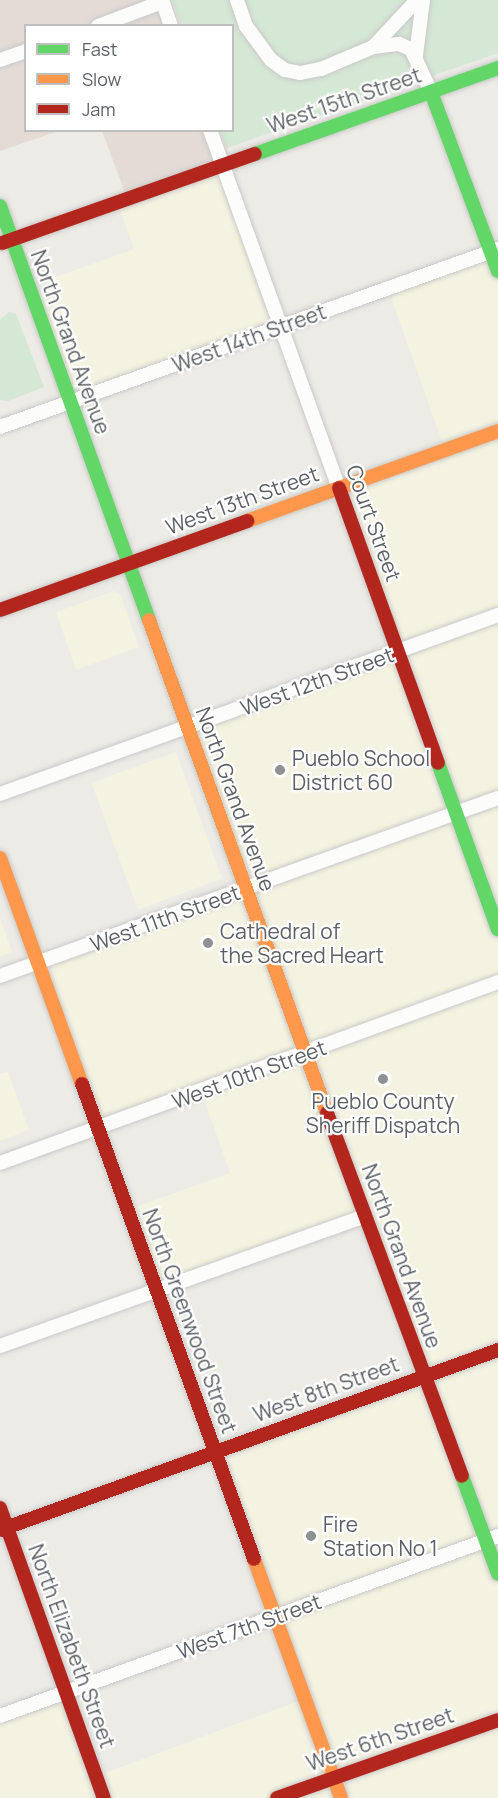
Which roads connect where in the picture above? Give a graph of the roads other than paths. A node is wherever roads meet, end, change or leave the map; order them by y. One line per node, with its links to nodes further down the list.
1 (237, 0): 7 (street)
2 (417, 0): 7 (street)
3 (423, 0): 9 (street)
4 (162, 1): 5 (street); 6 (street)
5 (104, 24)
6 (170, 24)
7 (373, 47): 9 (street)
8 (24, 52): 10 (street)
9 (416, 56): 12 (street)
10 (0, 60)
11 (498, 68): 12 (street, West 15th Street)
12 (431, 92): 14 (street, West 15th Street); 17 (street)
13 (211, 132): 14 (street, Court Street)
14 (222, 164): 16 (street, West 15th Street); 19 (street, Court Street)
15 (0, 206): 16 (street, North Grand Avenue)
16 (6, 242): 20 (street, North Grand Avenue)
17 (494, 251): 18 (street); 19 (street, West 14th Street)
18 (498, 271)
19 (281, 327): 20 (street, West 14th Street); 23 (street, Court Street)
20 (70, 402): 21 (street, West 14th Street); 24 (street, North Grand Avenue)
21 (0, 427)
22 (498, 431): 23 (street, West 13th Street)
23 (339, 488): 24 (street, West 13th Street); 27 (street, Court Street)
24 (127, 563): 25 (street, West 13th Street); 28 (street, North Grand Avenue)
25 (0, 610)
26 (498, 615): 27 (street, West 12th Street)
27 (398, 652): 28 (street, West 12th Street); 31 (street, Court Street)
28 (189, 727): 29 (street, West 12th Street); 33 (street, North Grand Avenue)
29 (0, 794)
30 (498, 798): 31 (street, West 11th Street)
31 (456, 813): 33 (street, West 11th Street); 34 (street, Court Street)
32 (0, 858): 35 (street, North Greenwood Street)
33 (246, 889): 35 (street, West 11th Street); 38 (street, North Grand Avenue)
34 (498, 930)
35 (38, 964): 36 (street, West 11th Street); 39 (street, North Greenwood Street)
36 (0, 976)
37 (498, 982): 38 (street, West 10th Street)
38 (305, 1054): 39 (street, West 10th Street); 41 (street, North Grand Avenue)
39 (97, 1127): 40 (street, West 10th Street); 42 (street, North Greenwood Street)
40 (0, 1163)
41 (365, 1216): 42 (street); 45 (street, North Grand Avenue)
42 (156, 1291): 43 (street); 46 (street, North Greenwood Street)
43 (0, 1346)
44 (498, 1350): 45 (street, West 8th Street)
45 (424, 1376): 46 (street, West 8th Street); 49 (street, North Grand Avenue)
46 (215, 1452): 48 (street, West 8th Street); 51 (street, North Greenwood Street)
47 (0, 1508): 48 (street, North Elizabeth Street)
48 (3, 1529): 52 (street, North Elizabeth Street)
49 (492, 1538): 50 (street, North Grand Avenue); 51 (street, West 7th Street)
50 (498, 1574)
51 (275, 1616): 52 (street, West 7th Street); 55 (street, North Greenwood Street)
52 (66, 1692): 53 (street, West 7th Street); 56 (street, North Elizabeth Street)
53 (0, 1716)
54 (498, 1720): 55 (street, West 6th Street)
55 (334, 1777): 57 (street, West 6th Street); 58 (street, North Greenwood Street)
56 (104, 1798)
57 (277, 1798)
58 (341, 1798)

